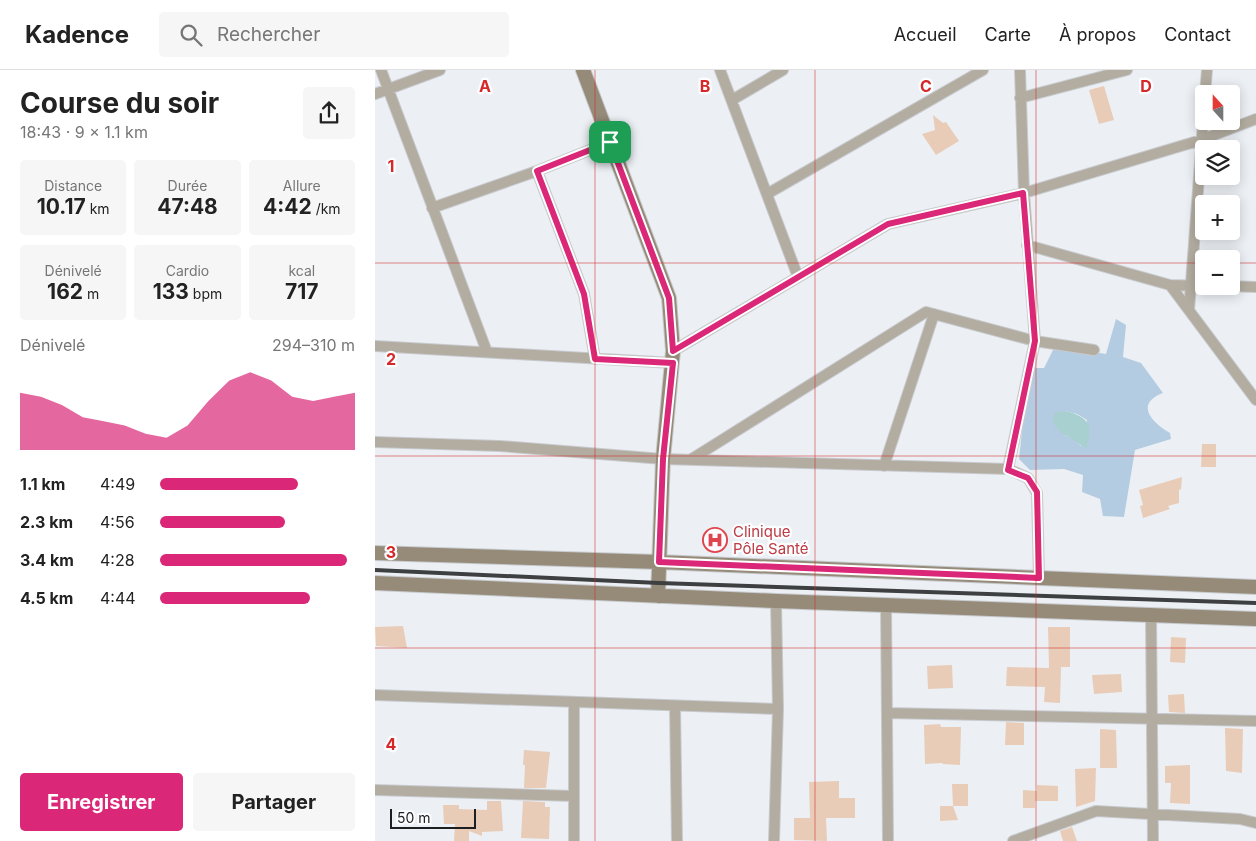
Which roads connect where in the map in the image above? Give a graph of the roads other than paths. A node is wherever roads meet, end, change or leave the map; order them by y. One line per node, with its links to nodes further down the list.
1 (381, 70): 11 (street)
2 (440, 70): 11 (street)
3 (583, 70): 18 (main road)
4 (720, 70): 14 (street)
5 (783, 70): 14 (street)
6 (983, 70): 23 (street)
7 (1020, 70): 13 (street)
8 (1127, 70): 13 (street)
9 (1207, 70): 10 (street)
10 (1206, 85)
11 (388, 89): 12 (street); 24 (street)
12 (375, 94)
13 (1020, 98): 22 (street)
14 (731, 100): 23 (street)
15 (1256, 120): 17 (street)
16 (1202, 130): 17 (street)
17 (1201, 140)
18 (610, 142): 20 (street); 38 (main road)
19 (1195, 142): 22 (street)
20 (537, 171): 24 (street); 39 (street)
21 (1198, 185): 28 (street)
22 (1023, 193): 25 (street); 26 (street)
23 (767, 194): 26 (street)
24 (432, 208): 37 (street)
25 (1027, 245): 27 (street); 34 (street)
26 (798, 277): 38 (street)
27 (1170, 285): 28 (street); 32 (street)
28 (1191, 286): 29 (street); 32 (street)
29 (1195, 286)
30 (1240, 286): 31 (street)
31 (1256, 287)
32 (1189, 310): 40 (street)
33 (934, 314): 34 (street); 43 (street); 44 (street)
34 (1035, 341): 36 (street); 45 (street)
35 (375, 346): 37 (street)
36 (1094, 350)
37 (487, 352): 39 (street)
38 (673, 357): 39 (street); 42 (main road)
39 (595, 359)
40 (1254, 395)
41 (375, 442): 42 (street)
42 (663, 459): 43 (street); 47 (main road)
43 (689, 460): 44 (street)
44 (884, 466): 45 (street)
45 (1008, 470): 48 (street)
46 (375, 553): 47 (main road)
47 (659, 562): 48 (main road); 51 (main road)
48 (1039, 578): 50 (main road)
49 (375, 583): 51 (main road)
50 (1256, 587)
51 (658, 596): 52 (main road)
52 (776, 602): 53 (main road); 59 (street)
53 (885, 605): 54 (main road); 60 (street)
54 (1151, 615): 55 (main road); 61 (street)
55 (1256, 619)
56 (375, 696): 57 (street)
57 (574, 702): 58 (street); 64 (street)
58 (675, 707): 59 (street); 68 (street)
59 (778, 709): 69 (street)
60 (887, 713): 61 (street); 70 (street)
61 (1152, 719): 62 (street); 65 (street)
62 (1256, 721)
63 (375, 790): 64 (street)
64 (574, 796): 67 (street)
65 (1153, 815): 66 (street); 71 (street); 72 (street)
66 (1256, 823)
67 (574, 841)
68 (677, 841)
69 (774, 841)
70 (888, 841)
71 (1013, 841)
72 (1153, 841)

